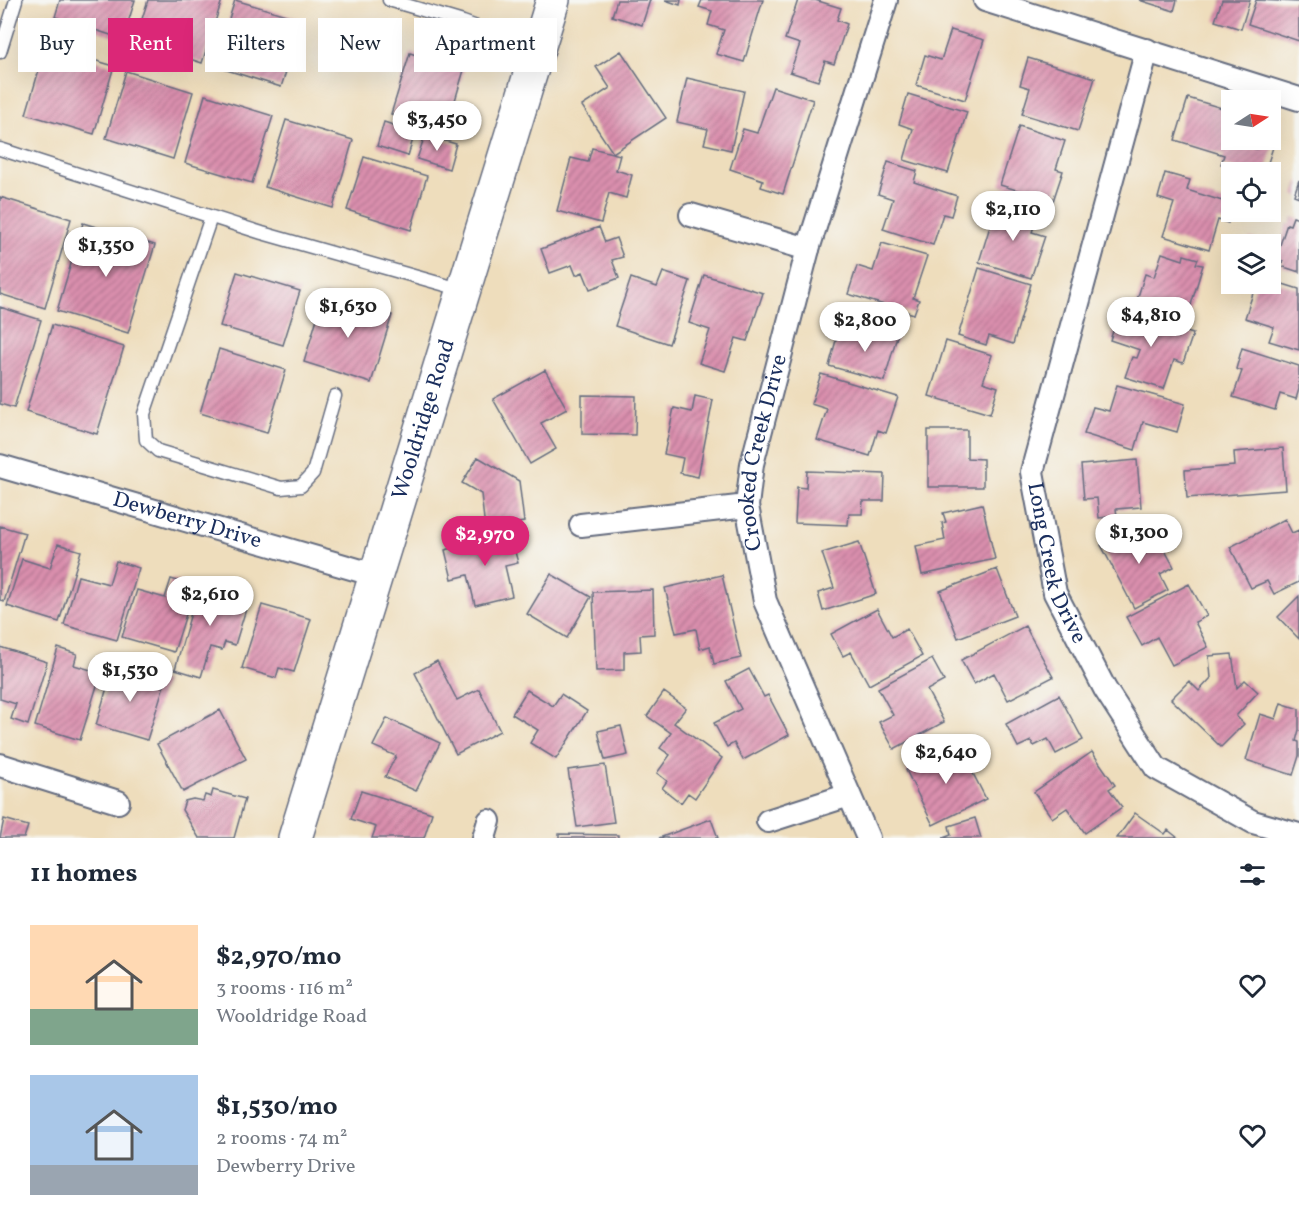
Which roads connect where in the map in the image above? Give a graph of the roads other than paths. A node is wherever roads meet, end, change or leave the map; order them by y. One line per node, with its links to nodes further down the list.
1 (16, 0): 9 (lane)
2 (389, 0): 6 (lane)
3 (553, 0): 7 (main road, Wooldridge Road)
4 (886, 0): 15 (street, Crooked Creek Drive)
5 (985, 0): 8 (street)
6 (450, 18)
7 (548, 18)
8 (1147, 50): 11 (street); 26 (street, Long Creek Drive)
9 (0, 52)
10 (531, 72): 16 (main road, Wooldridge Road)
11 (1299, 99)
12 (0, 149): 14 (lane)
13 (691, 215): 15 (street)
14 (211, 217): 16 (lane); 17 (lane)
15 (808, 249): 19 (street, Crooked Creek Drive)
16 (463, 290): 21 (main road, Wooldridge Road)
17 (335, 396)
18 (0, 466): 21 (street, Dewberry Drive)
19 (747, 506): 20 (street); 23 (street, Crooked Creek Drive)
20 (581, 525)
21 (375, 575): 27 (main road, Wooldridge Road)
22 (0, 765): 24 (street)
23 (849, 795): 25 (street); 28 (street, Crooked Creek Drive)
24 (118, 802)
25 (768, 821)
26 (1299, 835)
27 (296, 838)
28 (868, 838)

